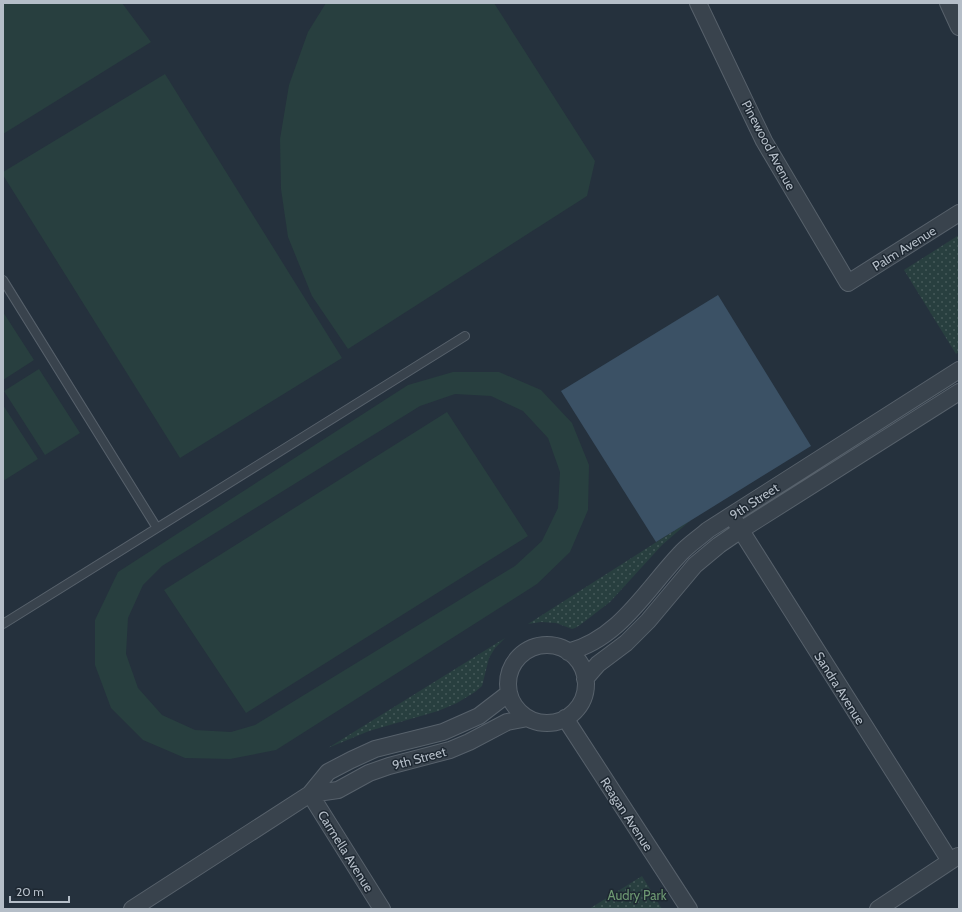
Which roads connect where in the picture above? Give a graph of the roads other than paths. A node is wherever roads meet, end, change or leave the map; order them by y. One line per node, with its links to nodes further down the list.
1 (698, 3): 6 (street, Pinewood Avenue)
2 (948, 3): 3 (street)
3 (959, 27)
4 (959, 214): 6 (street, Palm Avenue)
5 (3, 280): 12 (lane)
6 (848, 283)
7 (464, 336): 12 (lane)
8 (959, 370): 9 (street, 9th Street)
9 (944, 380): 10 (street); 11 (street, 9th Street)
10 (957, 397): 13 (street, 9th Street)
11 (731, 515): 13 (street, Sandra Avenue); 15 (street, 9th Street)
12 (157, 528): 14 (lane)
13 (741, 530): 16 (street, 9th Street); 21 (street, Sandra Avenue)
14 (3, 624)
15 (568, 652): 16 (street); 17 (street)
16 (586, 679): 19 (street)
17 (509, 693): 18 (street); 20 (street, 9th Street)
18 (528, 718): 19 (street); 20 (street, 9th Street)
19 (565, 718): 24 (street, Reagan Avenue)
20 (310, 794): 22 (street, 9th Street); 23 (street, Carmella Avenue)
21 (954, 858): 25 (street)
22 (132, 909)
23 (382, 909)
24 (689, 909)
25 (878, 909)

